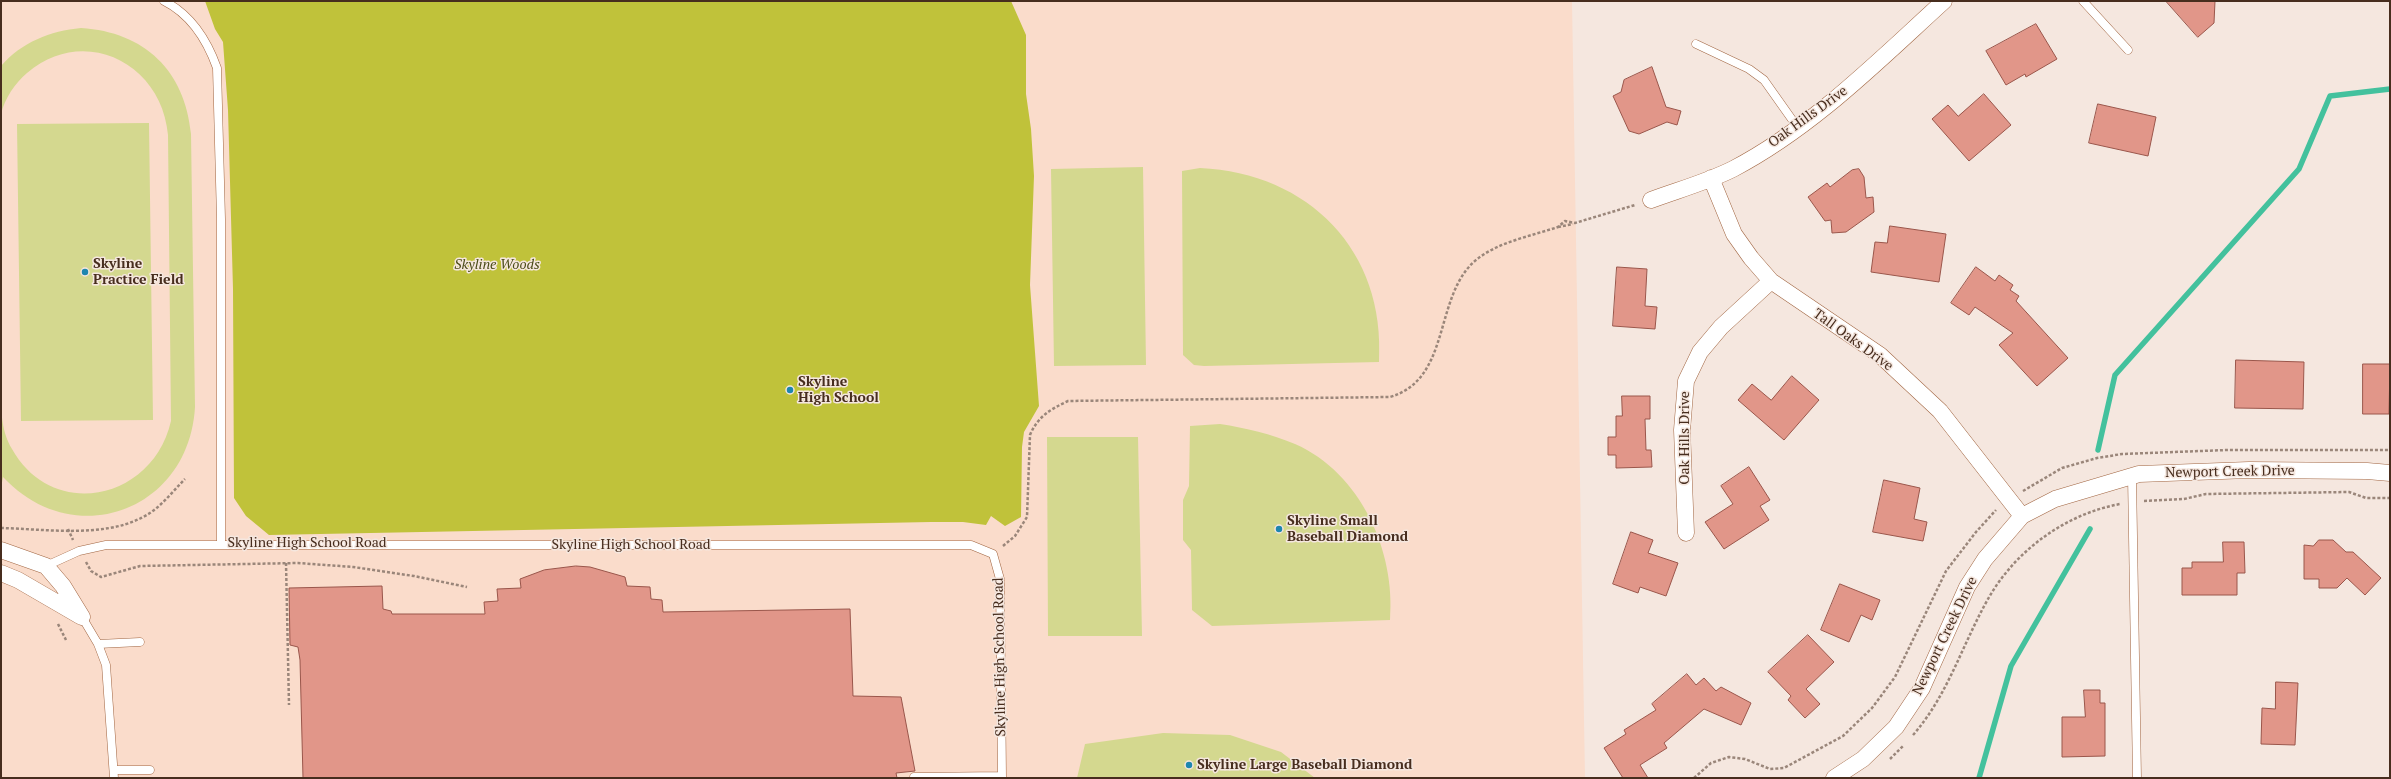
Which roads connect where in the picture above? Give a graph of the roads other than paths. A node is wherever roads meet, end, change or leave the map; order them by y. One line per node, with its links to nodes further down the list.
1 (164, 1): 14 (lane)
2 (1944, 1): 6 (street, Oak Hills Drive)
3 (2083, 1): 5 (lane)
4 (1696, 44): 6 (lane)
5 (2128, 50)
6 (1798, 128): 7 (street, Oak Hills Drive)
7 (1711, 178): 8 (street, Oak Hills Drive); 9 (street, Tall Oaks Drive)
8 (1651, 200)
9 (1771, 281): 12 (street, Tall Oaks Drive); 13 (street, Oak Hills Drive)
10 (2390, 473): 11 (street, Newport Creek Drive)
11 (2132, 476): 12 (street, Newport Creek Drive); 26 (lane)
12 (2022, 516): 25 (street, Newport Creek Drive)
13 (1686, 533)
14 (220, 543): 16 (lane, Skyline High School Road); 24 (lane, Skyline High School Road)
15 (1, 550): 16 (street)
16 (46, 566): 18 (street)
17 (1, 573): 18 (street)
18 (82, 617): 20 (lane)
19 (140, 642): 20 (lane)
20 (98, 644): 22 (lane)
21 (150, 770): 22 (lane)
22 (114, 774)
23 (914, 777): 24 (lane)
24 (1002, 777)
25 (1834, 778)
26 (2137, 778)

